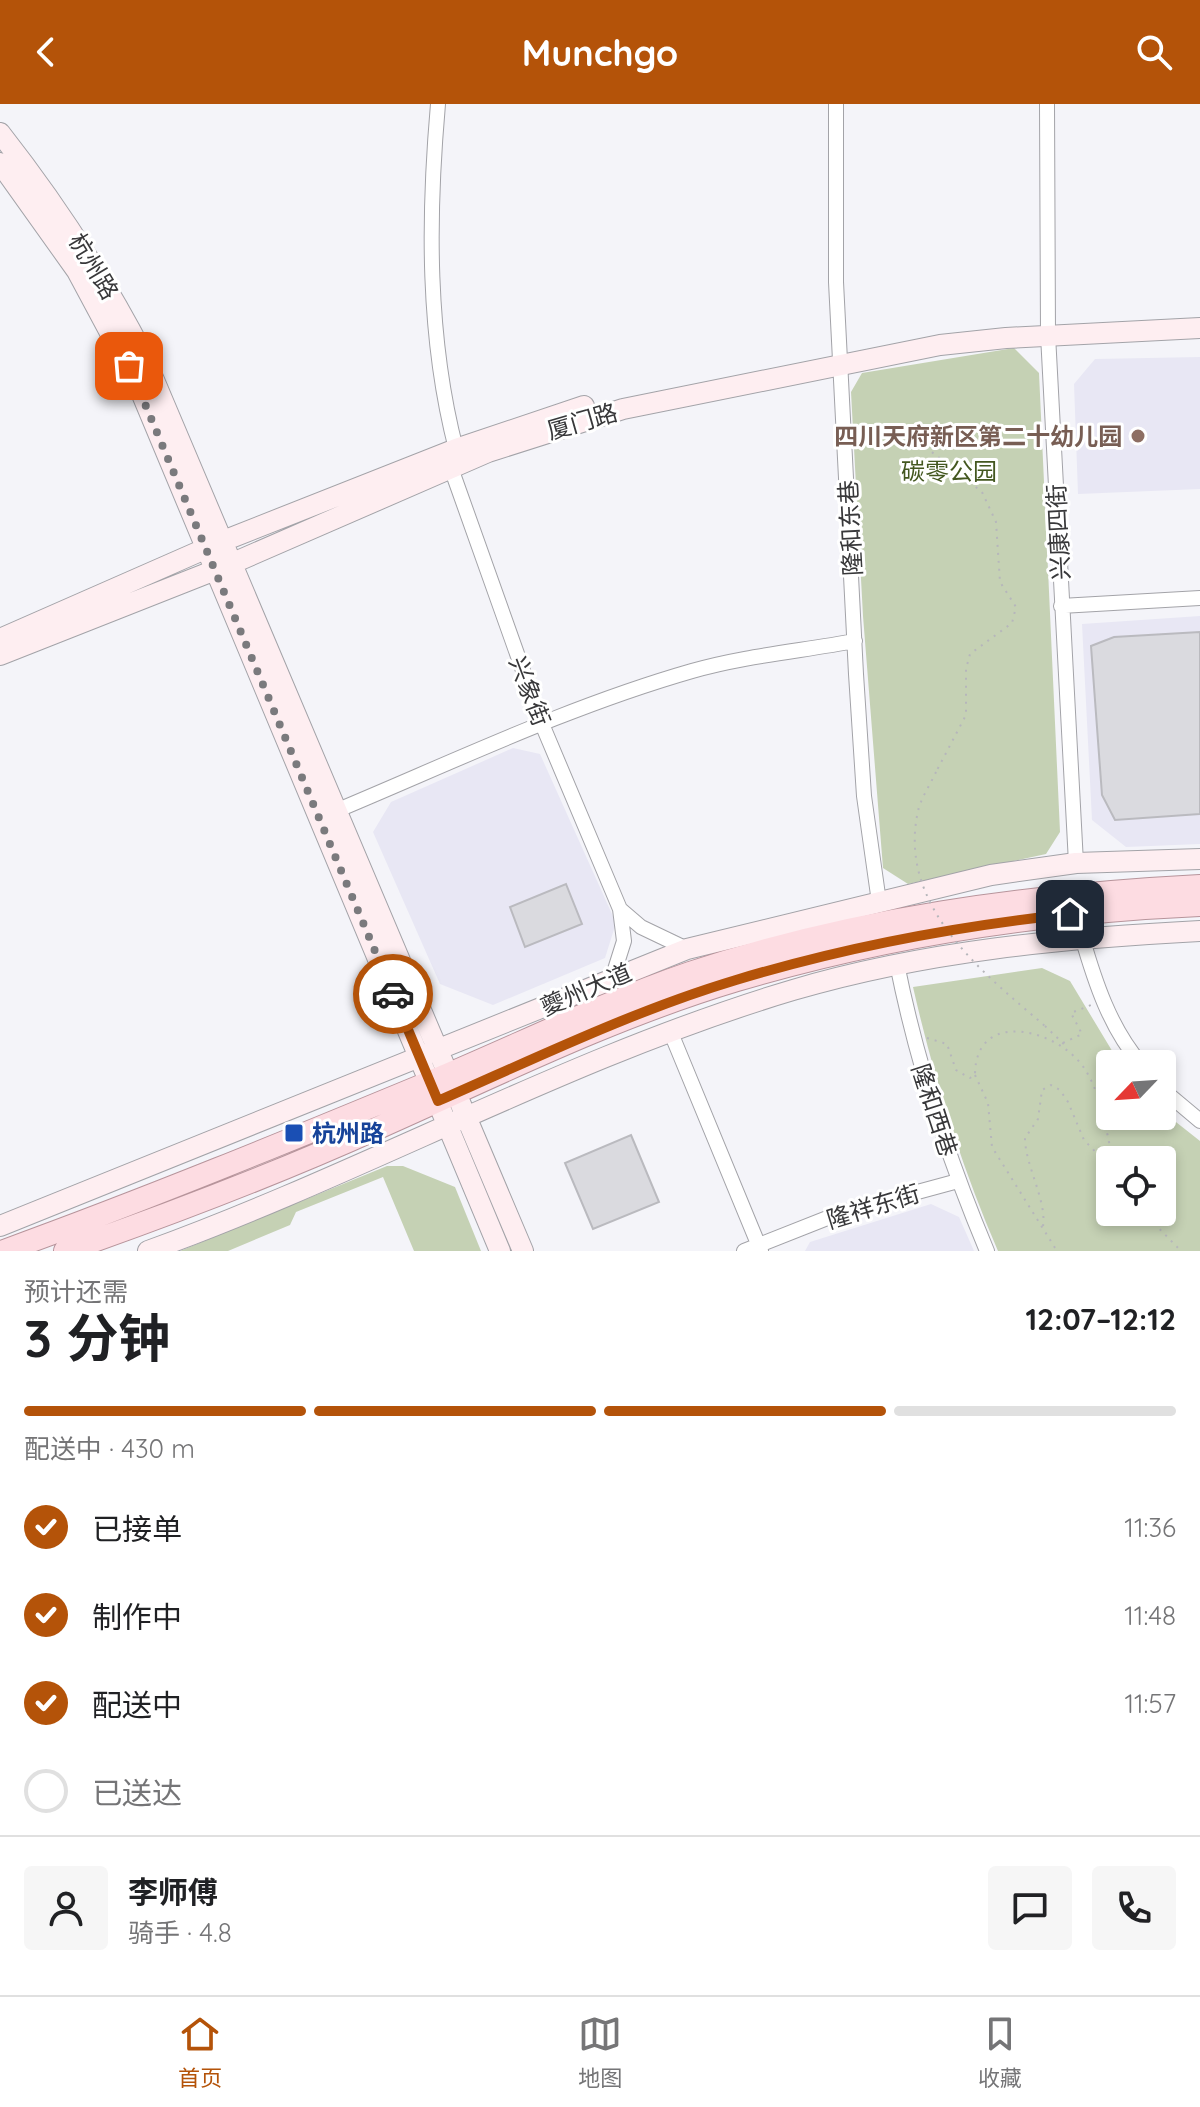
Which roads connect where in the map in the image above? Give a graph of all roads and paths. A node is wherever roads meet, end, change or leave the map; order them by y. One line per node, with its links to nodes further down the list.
1 (438, 104): 11 (street, 兴象街)
2 (836, 104): 9 (street, 隆和东巷)
3 (1047, 104): 8 (street, 兴康四街)
4 (0, 133): 12 (main road, 杭州路)
5 (0, 163): 12 (main road, 杭州路)
6 (1200, 315): 8 (main road, 厦门路)
7 (1200, 328): 8 (main road, 厦门路)
8 (1048, 329): 9 (main road, 厦门路); 14 (street, 兴康四街)
9 (842, 357): 11 (main road, 厦门路); 16 (street, 隆和东巷)
10 (860, 436): 34 (path, bridge)
11 (454, 458): 12 (main road, 厦门路); 18 (street, 兴象街)
12 (220, 555): 15 (main road, 厦门路); 17 (main road, 厦门路); 19 (main road, 杭州路); 38 (main road, 杭州路)
13 (1200, 598): 14 (street)
14 (1061, 606): 21 (street, 兴康四街)
15 (0, 639)
16 (855, 641): 18 (street); 23 (street, 隆和东巷)
17 (0, 655)
18 (542, 724): 19 (street); 25 (street, 兴象街)
19 (338, 810): 35 (main road, 杭州路)
20 (1200, 859): 21 (main road, 夔州大道)
21 (1076, 863): 23 (main road, 夔州大道)
22 (1200, 886): 40 (main road, 夔州大道)
23 (879, 902): 28 (main road, 夔州大道)
24 (1200, 905): 40 (main road, 夔州大道)
25 (620, 909): 28 (street); 30 (street, 兴象街)
26 (1200, 931): 27 (main road)
27 (1082, 937): 29 (main road); 37 (street)
28 (687, 949): 30 (main road, 夔州大道)
29 (897, 964): 32 (main road); 48 (street, 隆和西巷)
30 (612, 979): 35 (main road, 夔州大道)
31 (1091, 1005): 34 (path)
32 (671, 1033): 43 (main road); 53 (street)
33 (921, 1036): 39 (path)
34 (1063, 1043): 36 (path)
35 (440, 1049): 38 (main road, 夔州大道); 40 (main road, 杭州路)
36 (1068, 1049): 39 (path); 46 (path)
37 (1132, 1050)
38 (420, 1058): 41 (main road, 杭州路); 49 (main road, 夔州大道)
39 (975, 1075): 50 (path)
40 (455, 1082): 41 (main road, 夔州大道); 43 (main road, 杭州路)
41 (434, 1092): 45 (main road, 杭州路); 52 (main road, 夔州大道); 54 (main road, 夔州大道)
42 (1176, 1101): 44 (street)
43 (469, 1117): 45 (main road); 57 (main road, 杭州路)
44 (1200, 1121)
45 (448, 1126): 55 (main road); 56 (main road, 杭州路)
46 (1110, 1146)
47 (1096, 1152): 50 (path)
48 (958, 1181): 53 (street, 隆祥东街); 59 (street, 隆和西巷)
49 (0, 1226)
50 (1043, 1226): 60 (path)
51 (1157, 1226): 61 (path)
52 (6, 1246)
53 (760, 1248): 58 (street, 隆祥东街)
54 (65, 1251)
55 (148, 1251)
56 (500, 1251)
57 (523, 1251)
58 (744, 1251)
59 (987, 1251)
60 (1057, 1251)
61 (1181, 1251)

